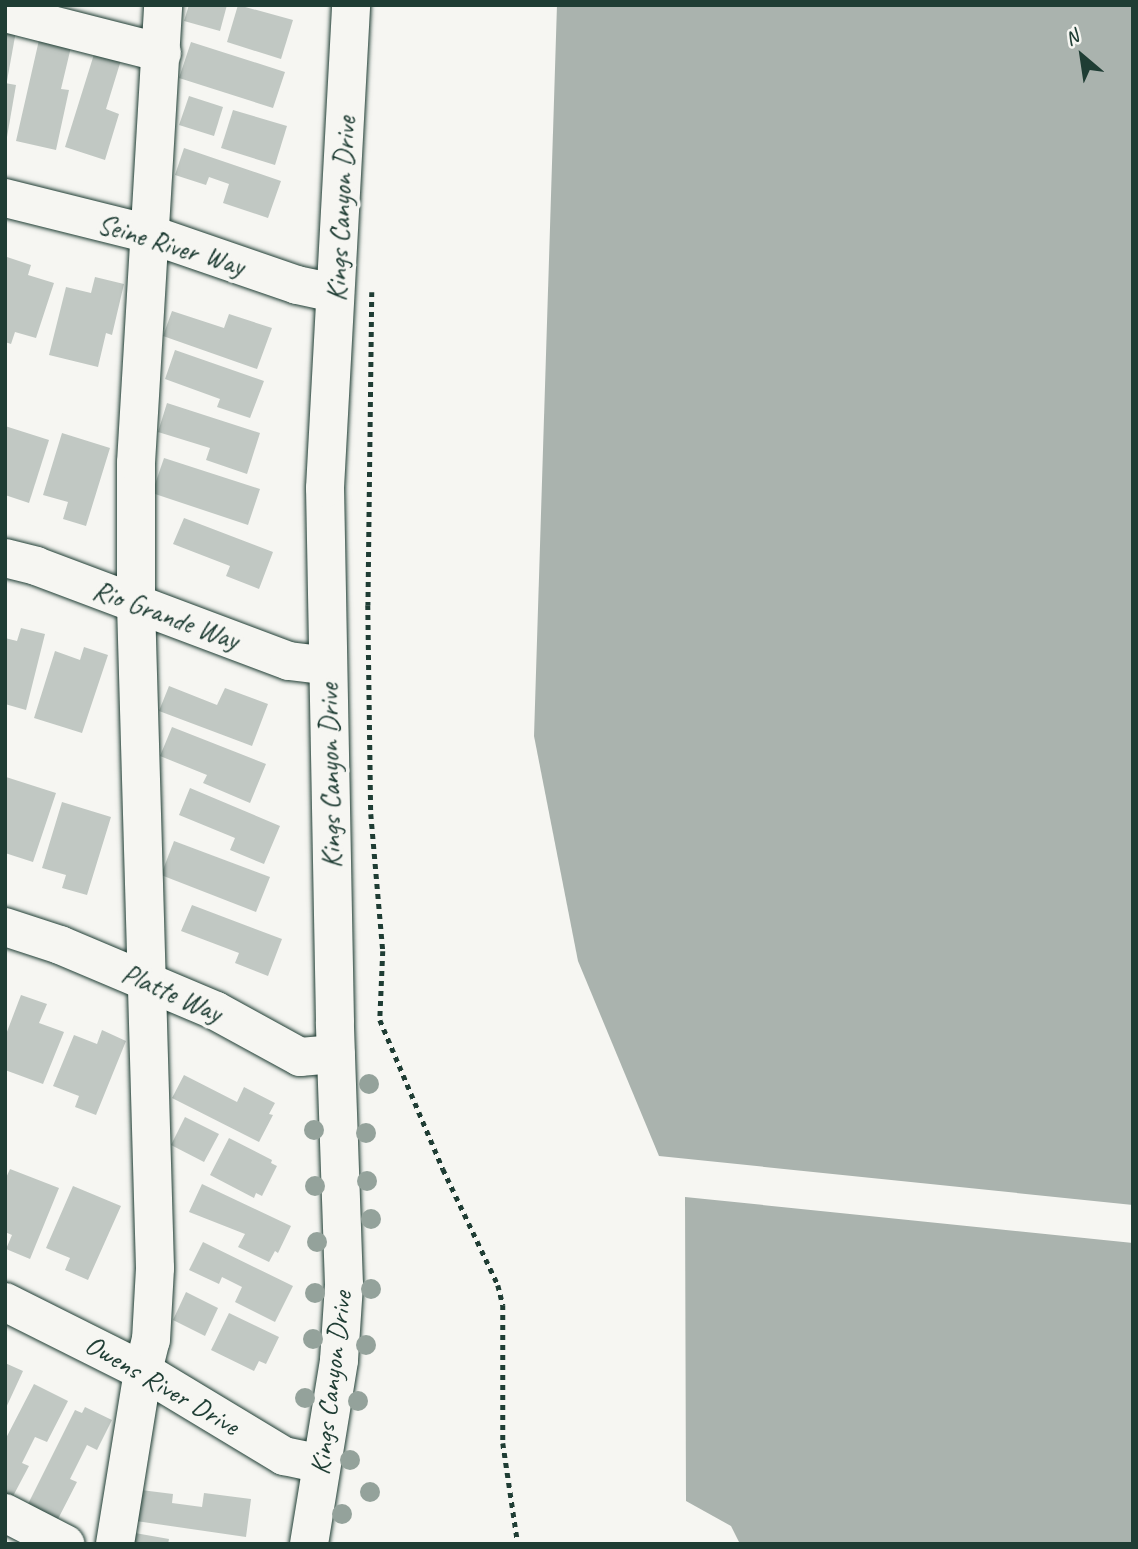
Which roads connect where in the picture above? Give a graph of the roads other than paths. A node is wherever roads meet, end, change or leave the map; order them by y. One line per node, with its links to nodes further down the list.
1 (163, 5): 4 (street)
2 (351, 5): 7 (street, Kings Canyon Drive)
3 (5, 13): 4 (street)
4 (162, 52): 6 (street)
5 (5, 198): 6 (street, Seine River Way)
6 (149, 234): 7 (street, Seine River Way); 9 (street)
7 (335, 293): 10 (street, Kings Canyon Drive)
8 (5, 558): 9 (street, Rio Grande Way)
9 (136, 603): 10 (street, Rio Grande Way); 12 (street)
10 (328, 666): 13 (street, Kings Canyon Drive)
11 (5, 927): 12 (street, Platte Way)
12 (146, 982): 13 (street, Platte Way); 15 (street)
13 (336, 1054): 16 (street, Kings Canyon Drive)
14 (5, 1302): 15 (street, Owens River Drive)
15 (143, 1371): 16 (street, Owens River Drive); 19 (street)
16 (321, 1464): 20 (street, Kings Canyon Drive)
17 (5, 1513): 18 (street)
18 (65, 1544)
19 (115, 1544)
20 (309, 1544)

